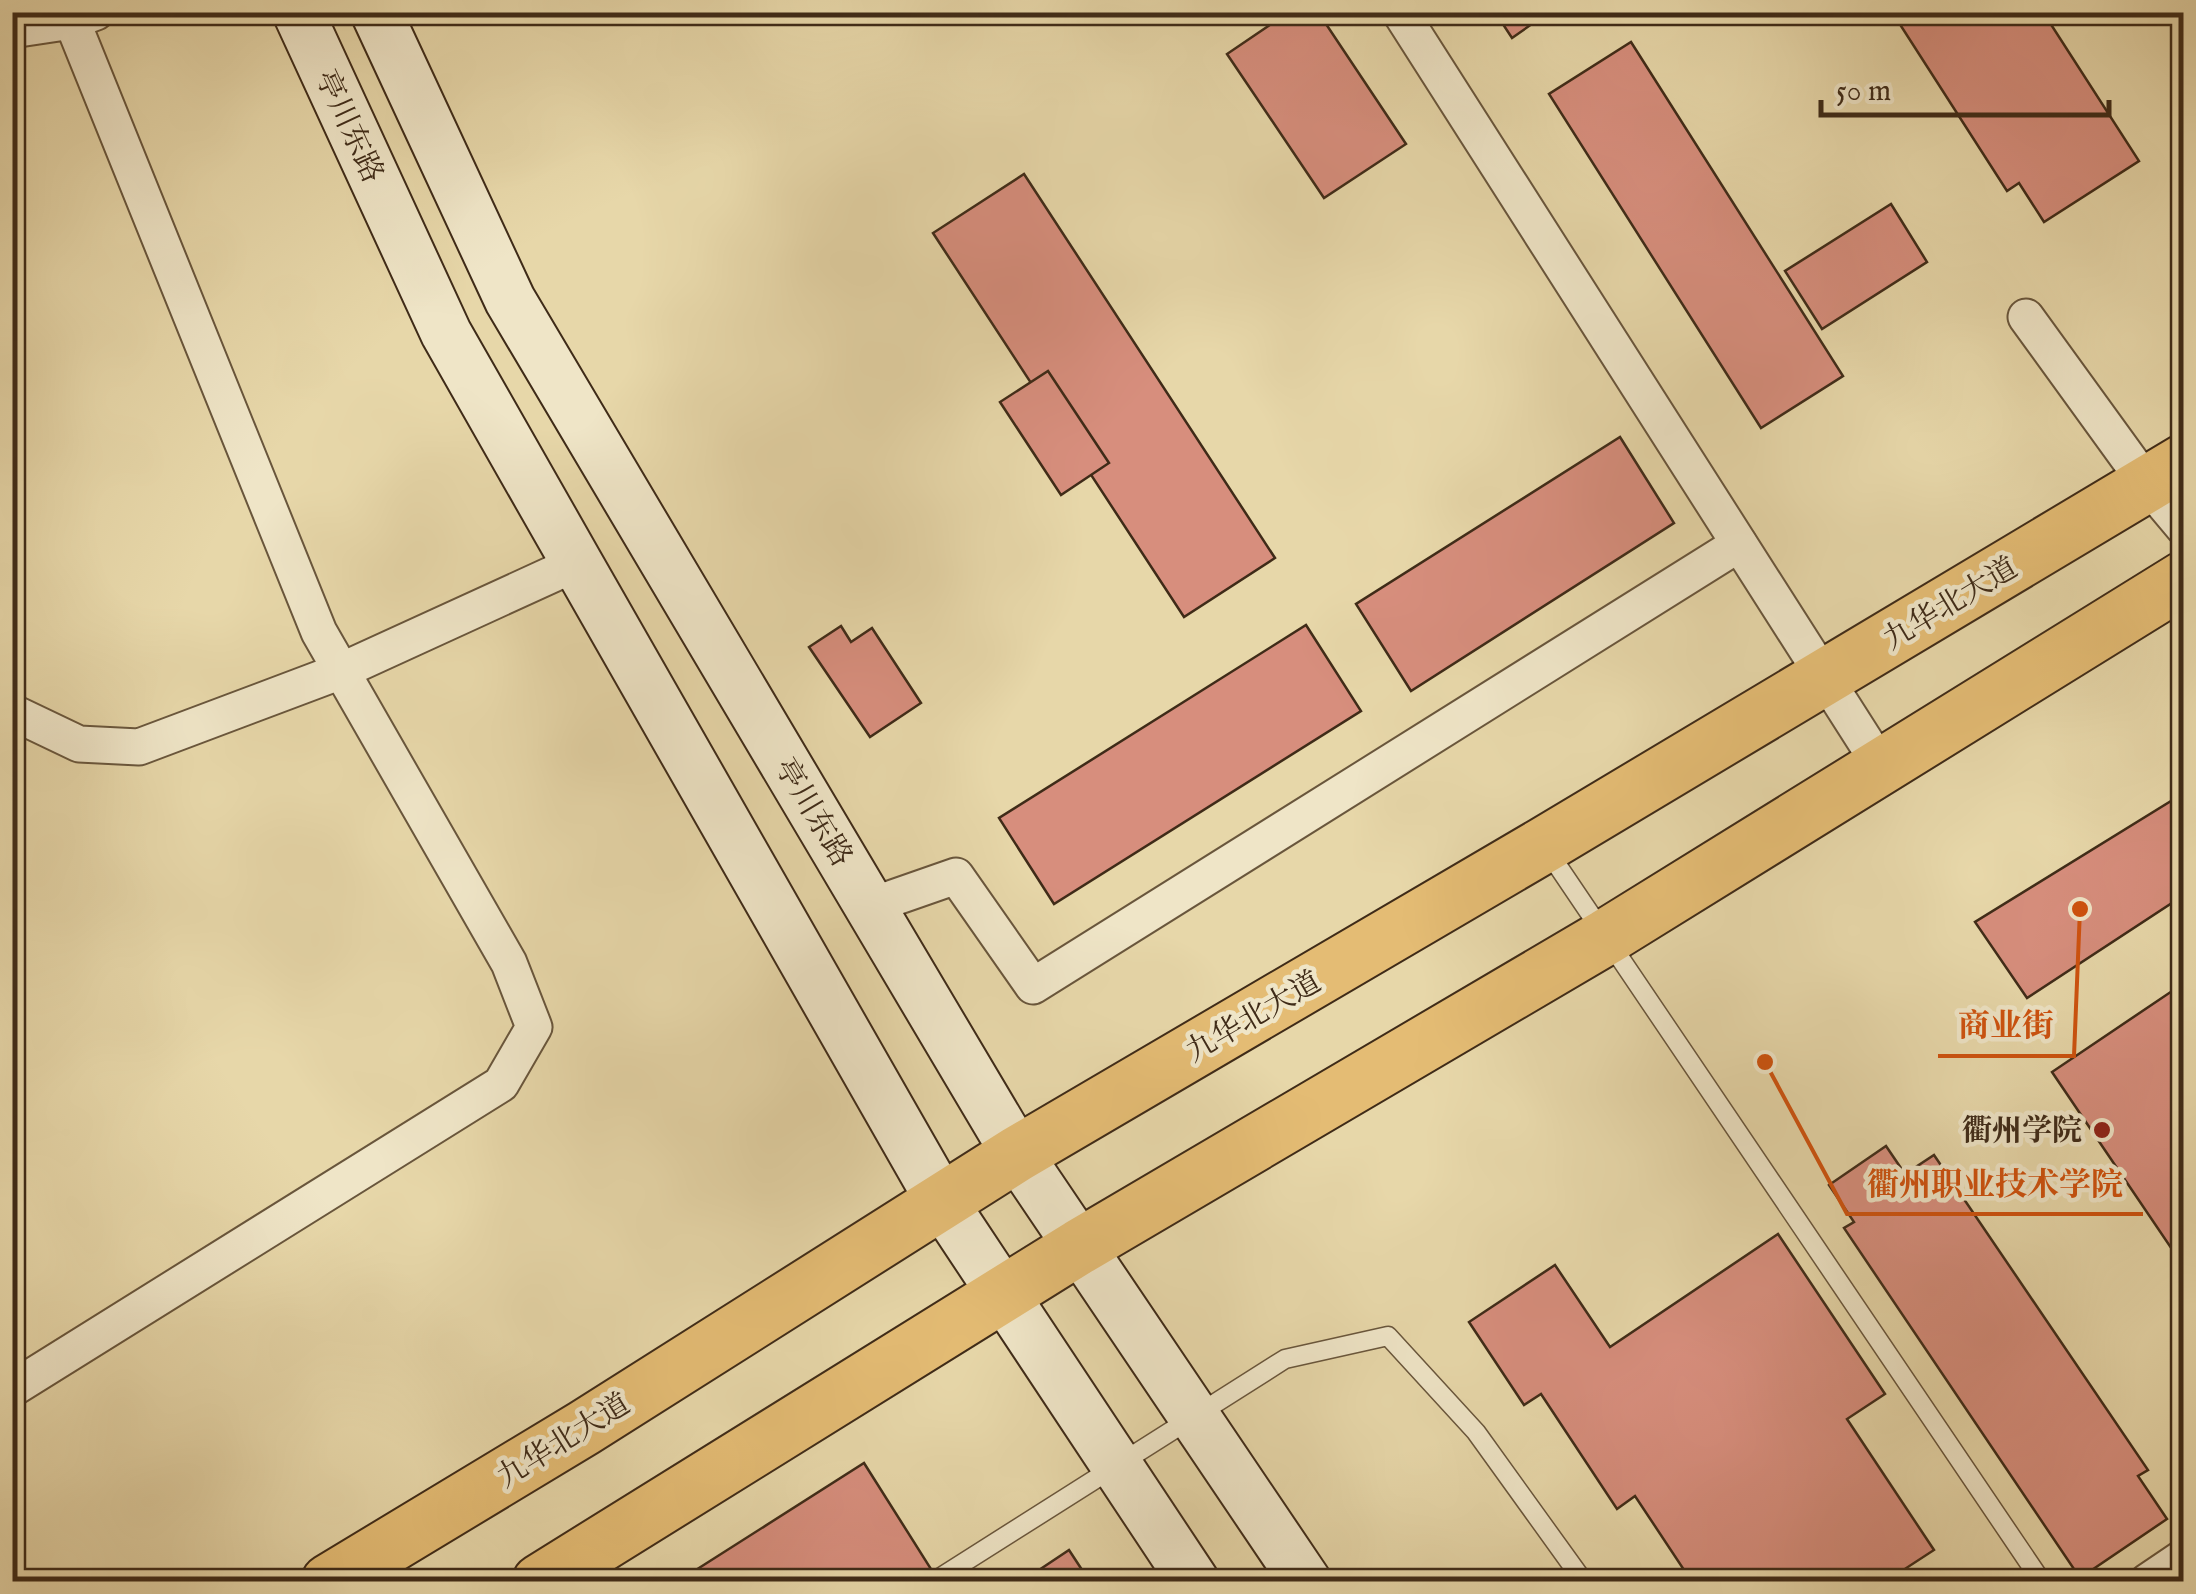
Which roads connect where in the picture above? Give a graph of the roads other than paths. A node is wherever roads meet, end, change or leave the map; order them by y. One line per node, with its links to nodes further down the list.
1 (298, 12): 10 (main road, 亭川东路)
2 (376, 12): 17 (main road, 亭川东路)
3 (1400, 12): 9 (street)
4 (84, 17): 5 (street); 12 (street)
5 (12, 30)
6 (2026, 317): 7 (street)
7 (2165, 473): 8 (street); 13 (main road, 九华北大道)
8 (2184, 528)
9 (1738, 544): 13 (street); 17 (street)
10 (577, 563): 12 (street); 20 (main road, 亭川东路)
11 (2184, 579): 15 (main road)
12 (341, 671): 14 (street); 23 (street)
13 (1825, 678): 15 (street); 16 (main road, 九华北大道)
14 (12, 712)
15 (1881, 766): 18 (main road)
16 (1544, 845): 18 (lane); 19 (main road, 九华北大道)
17 (870, 906): 19 (main road, 亭川东路)
18 (1606, 937): 21 (main road); 31 (lane)
19 (1017, 1154): 20 (main road, 九华北大道); 21 (main road, 亭川东路)
20 (942, 1202): 22 (main road, 亭川东路); 25 (main road, 九华北大道)
21 (1079, 1247): 22 (main road); 29 (main road, 亭川东路)
22 (1005, 1296): 26 (main road); 28 (main road, 亭川东路)
23 (12, 1389)
24 (2184, 1557): 32 (street)
25 (329, 1582)
26 (540, 1582)
27 (933, 1582): 30 (lane)
28 (1194, 1582)
29 (1306, 1582)
30 (1584, 1582)
31 (2042, 1582)
32 (2147, 1582)

